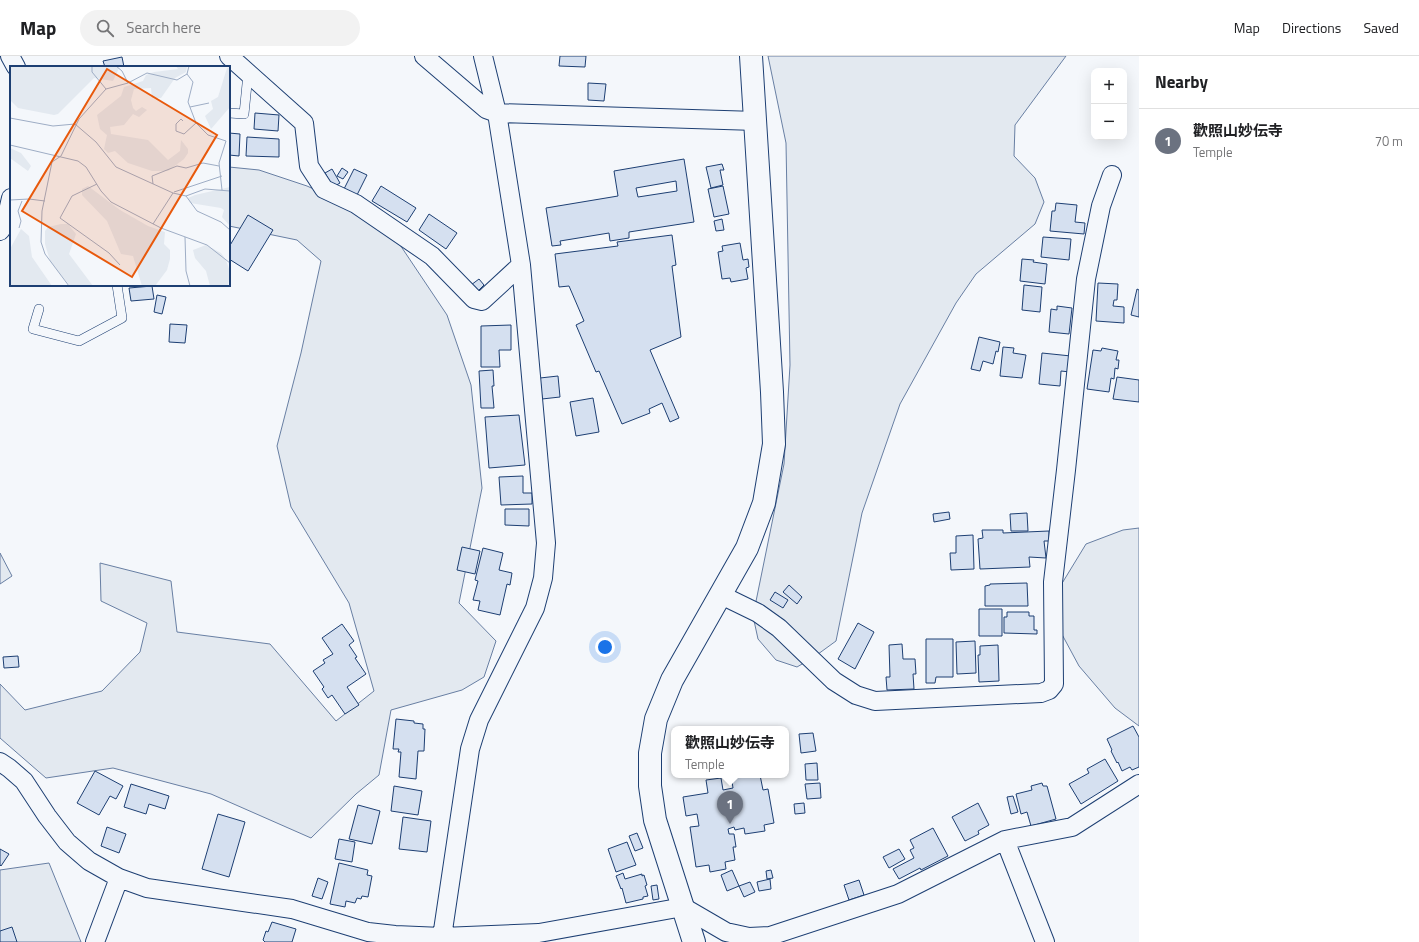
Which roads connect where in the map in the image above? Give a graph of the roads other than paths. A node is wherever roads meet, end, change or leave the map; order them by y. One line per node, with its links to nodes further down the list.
1 (10, 56): 6 (street)
2 (229, 56): 7 (street)
3 (424, 56): 9 (street)
4 (483, 56): 9 (street)
5 (751, 56): 10 (street)
6 (15, 66)
7 (248, 74): 8 (lane); 14 (street)
8 (230, 113)
9 (496, 113): 10 (street); 14 (street)
10 (756, 121): 17 (street)
11 (1112, 175): 17 (street)
12 (10, 203): 13 (street)
13 (5, 227)
14 (522, 265): 23 (street)
15 (117, 286): 16 (lane)
16 (39, 309)
17 (721, 595): 22 (street)
18 (3, 769): 21 (street)
19 (1139, 784): 20 (street)
20 (1005, 840): 22 (street); 26 (street)
21 (119, 878): 23 (street); 24 (street)
22 (682, 907): 23 (street); 25 (street)
23 (443, 940)
24 (95, 942)
25 (694, 942)
26 (1045, 942)

